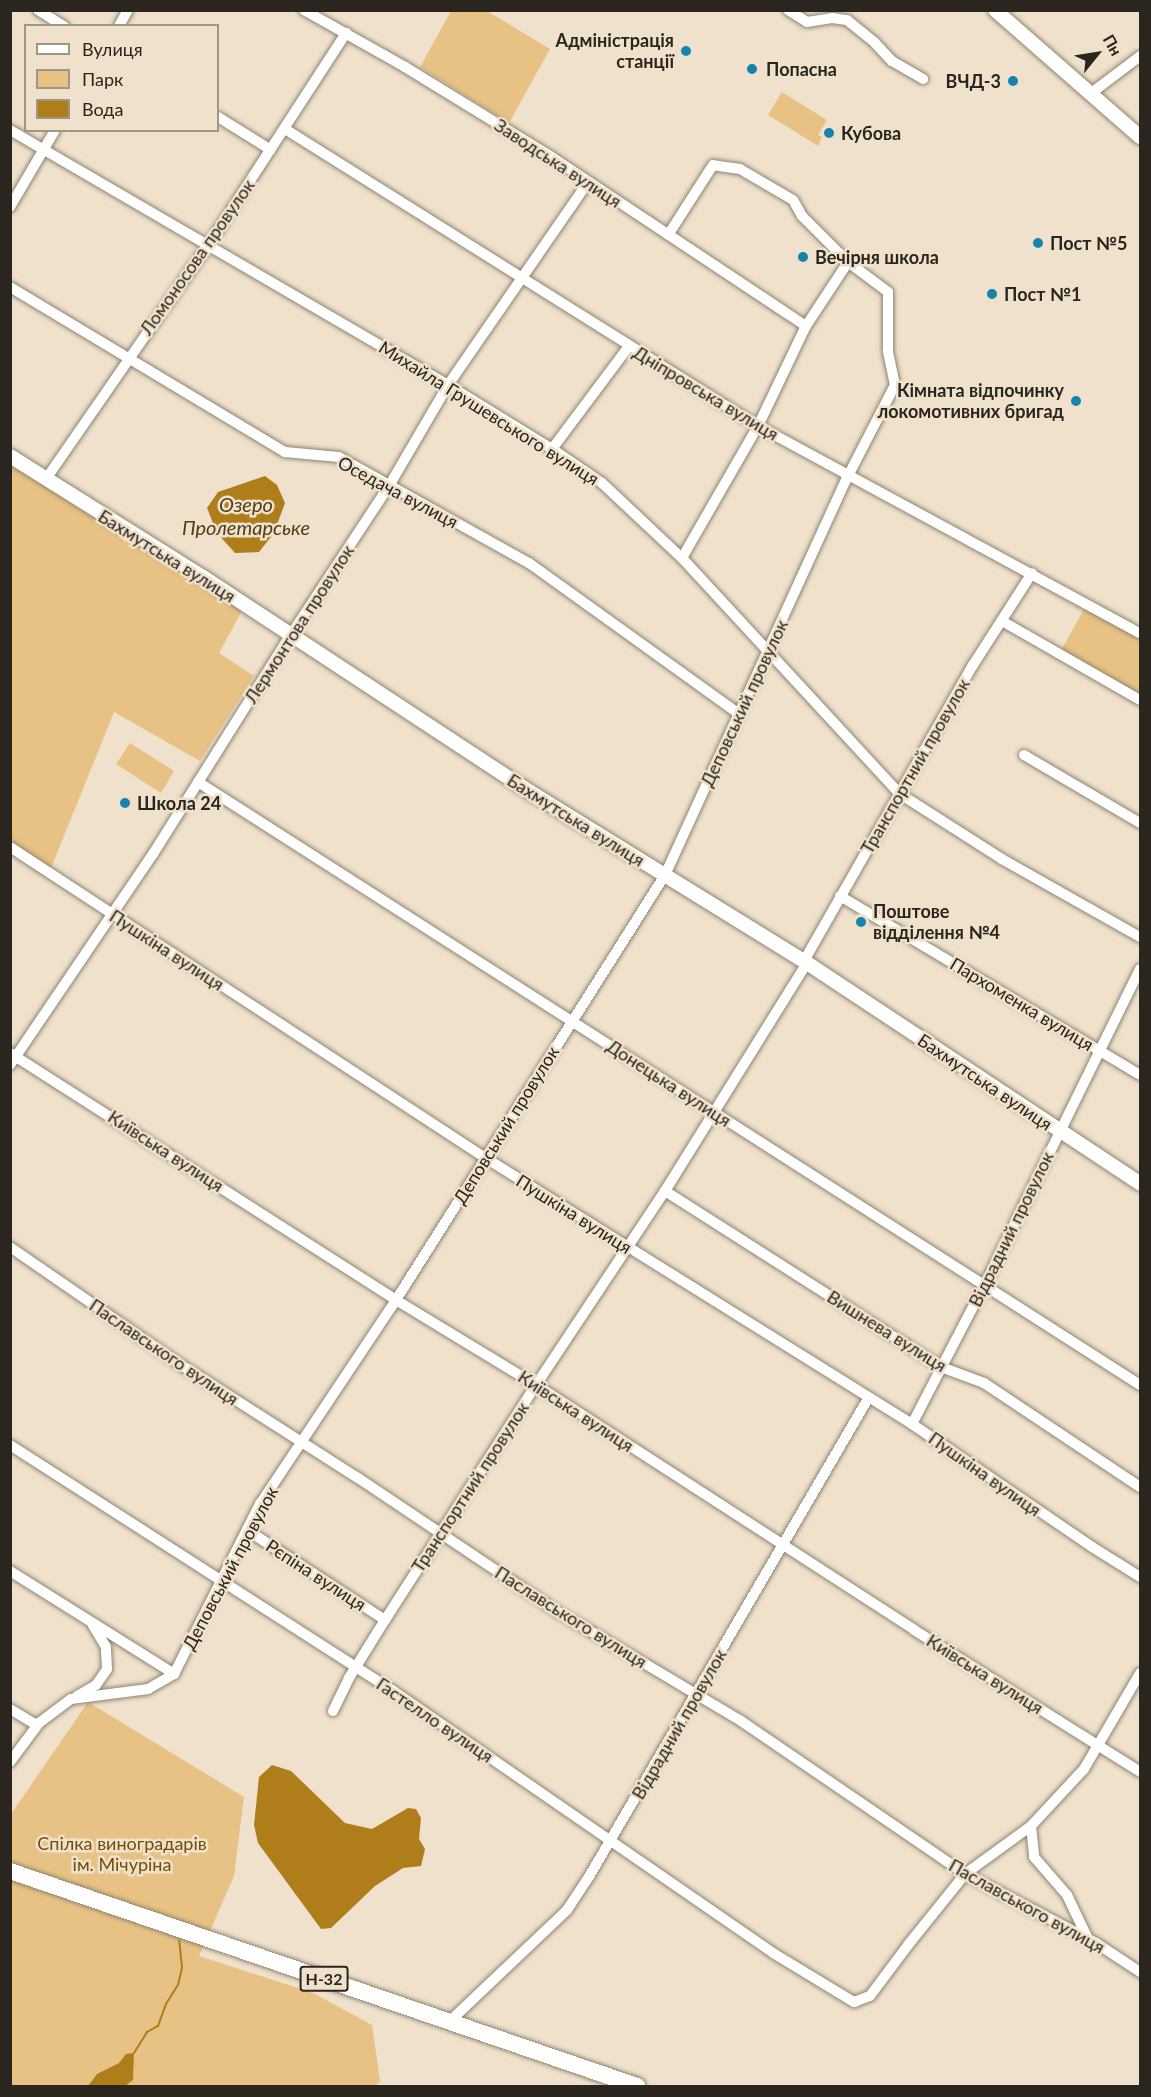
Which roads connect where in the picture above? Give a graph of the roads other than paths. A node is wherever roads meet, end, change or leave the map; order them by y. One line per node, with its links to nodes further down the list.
1 (38, 10): 6 (street)
2 (128, 10): 7 (street)
3 (304, 10): 8 (street, Заводська вулиця)
4 (788, 10): 10 (street)
5 (995, 10): 11 (street)
6 (61, 24)
7 (120, 24)
8 (346, 33): 13 (street, Ломоносова провулок); 19 (street, Заводська вулиця)
9 (1140, 56): 11 (street)
10 (923, 79)
11 (1090, 94): 16 (street)
12 (219, 118): 18 (street)
13 (285, 129): 18 (street, Ломоносова провулок); 24 (street, Дніпровська вулиця)
14 (10, 130): 17 (street, Михайла Грушевського вулиця)
15 (54, 132): 17 (street)
16 (1140, 137)
17 (43, 150): 20 (street); 22 (street, Михайла Грушевського вулиця)
18 (271, 150): 22 (street, Ломоносова провулок)
19 (588, 182): 21 (street, Заводська вулиця); 24 (street, Лермонтова провулок)
20 (10, 207)
21 (668, 235): 23 (street); 26 (street, Заводська вулиця)
22 (208, 244): 28 (street, Ломоносова провулок); 29 (street, Михайла Грушевського вулиця)
23 (848, 262): 26 (street); 33 (street, Деповський провулок)
24 (520, 278): 27 (street, Дніпровська вулиця); 29 (street, Лермонтова провулок)
25 (10, 287): 28 (street, Оседача вулиця)
26 (806, 327): 30 (street)
27 (629, 346): 30 (street, Дніпровська вулиця); 31 (street)
28 (127, 358): 34 (street, Ломоносова провулок); 35 (street, Оседача вулиця)
29 (448, 385): 31 (street, Михайла Грушевського вулиця); 35 (street, Лермонтова провулок)
30 (758, 426): 33 (street, Дніпровська вулиця); 36 (street)
31 (552, 449): 36 (street, Михайла Грушевського вулиця)
32 (10, 456): 34 (street, Бахмутська вулиця)
33 (848, 476): 37 (street, Дніпровська вулиця); 41 (street, Деповський провулок)
34 (46, 479): 40 (street, Бахмутська вулиця)
35 (389, 486): 40 (street, Лермонтова провулок); 43 (street, Оседача вулиця)
36 (682, 558): 41 (street, Михайла Грушевського вулиця)
37 (1032, 573): 38 (street, Транспортний провулок); 39 (street, Дніпровська вулиця)
38 (1002, 621): 42 (street); 46 (street, Транспортний провулок)
39 (1140, 633)
40 (290, 636): 45 (street, Лермонтова провулок); 49 (street, Бахмутська вулиця)
41 (768, 651): 43 (street, Деповський провулок); 46 (street, Михайла Грушевського вулиця)
42 (1140, 700)
43 (739, 714): 49 (street, Деповський провулок)
44 (1024, 755): 47 (street)
45 (198, 782): 51 (street, Лермонтова провулок); 55 (street, Донецька вулиця)
46 (900, 794): 50 (street, Транспортний провулок); 52 (street, Михайла Грушевського вулиця)
47 (1140, 823)
48 (10, 847): 51 (street, Пушкіна вулиця)
49 (664, 875): 53 (street, Бахмутська вулиця); 55 (street, Деповський провулок)
50 (840, 896): 53 (street, Транспортний провулок); 56 (street, Пархоменка вулиця)
51 (112, 914): 57 (street, Лермонтова провулок); 61 (street, Пушкіна вулиця)
52 (1140, 937)
53 (806, 962): 59 (street, Транспортний провулок); 60 (street, Бахмутська вулиця)
54 (1140, 969): 56 (street, Відрадний провулок)
55 (572, 1020): 59 (street, Донецька вулиця); 61 (street, Деповський провулок)
56 (1101, 1050): 58 (street, Пархоменка вулиця); 60 (street, Відрадний провулок)
57 (12, 1058): 67 (street, Київська вулиця)
58 (1140, 1075)
59 (714, 1112): 63 (street, Транспортний провулок); 66 (street, Донецька вулиця)
60 (1060, 1132): 62 (street, Бахмутська вулиця); 66 (street, Відрадний провулок)
61 (484, 1157): 65 (street, Пушкіна вулиця); 67 (street, Деповський провулок)
62 (1140, 1183)
63 (665, 1191): 65 (street, Транспортний провулок); 68 (street, Вишнева вулиця)
64 (10, 1247): 73 (street, Паславського вулиця)
65 (628, 1248): 69 (street, Транспортний провулок); 71 (street, Пушкіна вулиця)
66 (985, 1284): 68 (street, Відрадний провулок); 70 (street, Донецька вулиця)
67 (396, 1300): 69 (street, Київська вулиця); 73 (street, Деповський провулок)
68 (941, 1367): 72 (street, Відрадний провулок); 75 (street, Вишнева вулиця)
69 (536, 1385): 77 (street, Транспортний провулок); 78 (street, Київська вулиця)
70 (1140, 1385)
71 (869, 1397): 72 (street, Пушкіна вулиця); 78 (street, Відрадний провулок)
72 (912, 1424): 80 (street, Пушкіна вулиця)
73 (302, 1442): 76 (street, Деповський провулок); 77 (street, Паславського вулиця)
74 (10, 1445): 81 (street, Гастелло вулиця)
75 (1140, 1487)
76 (247, 1530): 81 (street, Деповський провулок); 82 (street, Рєпіна вулиця)
77 (441, 1533): 82 (street, Транспортний провулок); 87 (street, Паславського вулиця)
78 (782, 1546): 87 (street, Відрадний провулок); 92 (street, Київська вулиця)
79 (10, 1571): 83 (street)
80 (1140, 1577)
81 (221, 1580): 84 (street, Гастелло вулиця); 86 (street, Деповський провулок)
82 (385, 1620): 84 (street, Транспортний провулок)
83 (91, 1622): 86 (street); 88 (street)
84 (356, 1667): 90 (street, Транспортний провулок); 96 (street, Гастелло вулиця)
85 (1140, 1673): 92 (street)
86 (174, 1674): 88 (street)
87 (696, 1696): 96 (street, Відрадний провулок); 98 (street, Паславського вулиця)
88 (71, 1700): 91 (street)
89 (10, 1709): 91 (street)
90 (333, 1712)
91 (37, 1725): 93 (street)
92 (1098, 1743): 94 (street, Київська вулиця); 95 (street)
93 (10, 1762)
94 (1140, 1772)
95 (1031, 1826): 98 (street); 99 (street)
96 (610, 1840): 98 (street, Гастелло вулиця); 101 (street, Відрадний провулок)
97 (10, 1871): 101 (main road, Н-32)
98 (965, 1874): 99 (street, Паславського вулиця)
99 (1088, 1939): 100 (street, Паславського вулиця)
100 (1140, 1972)
101 (449, 2022): 102 (main road, Н-32)
102 (638, 2086)

